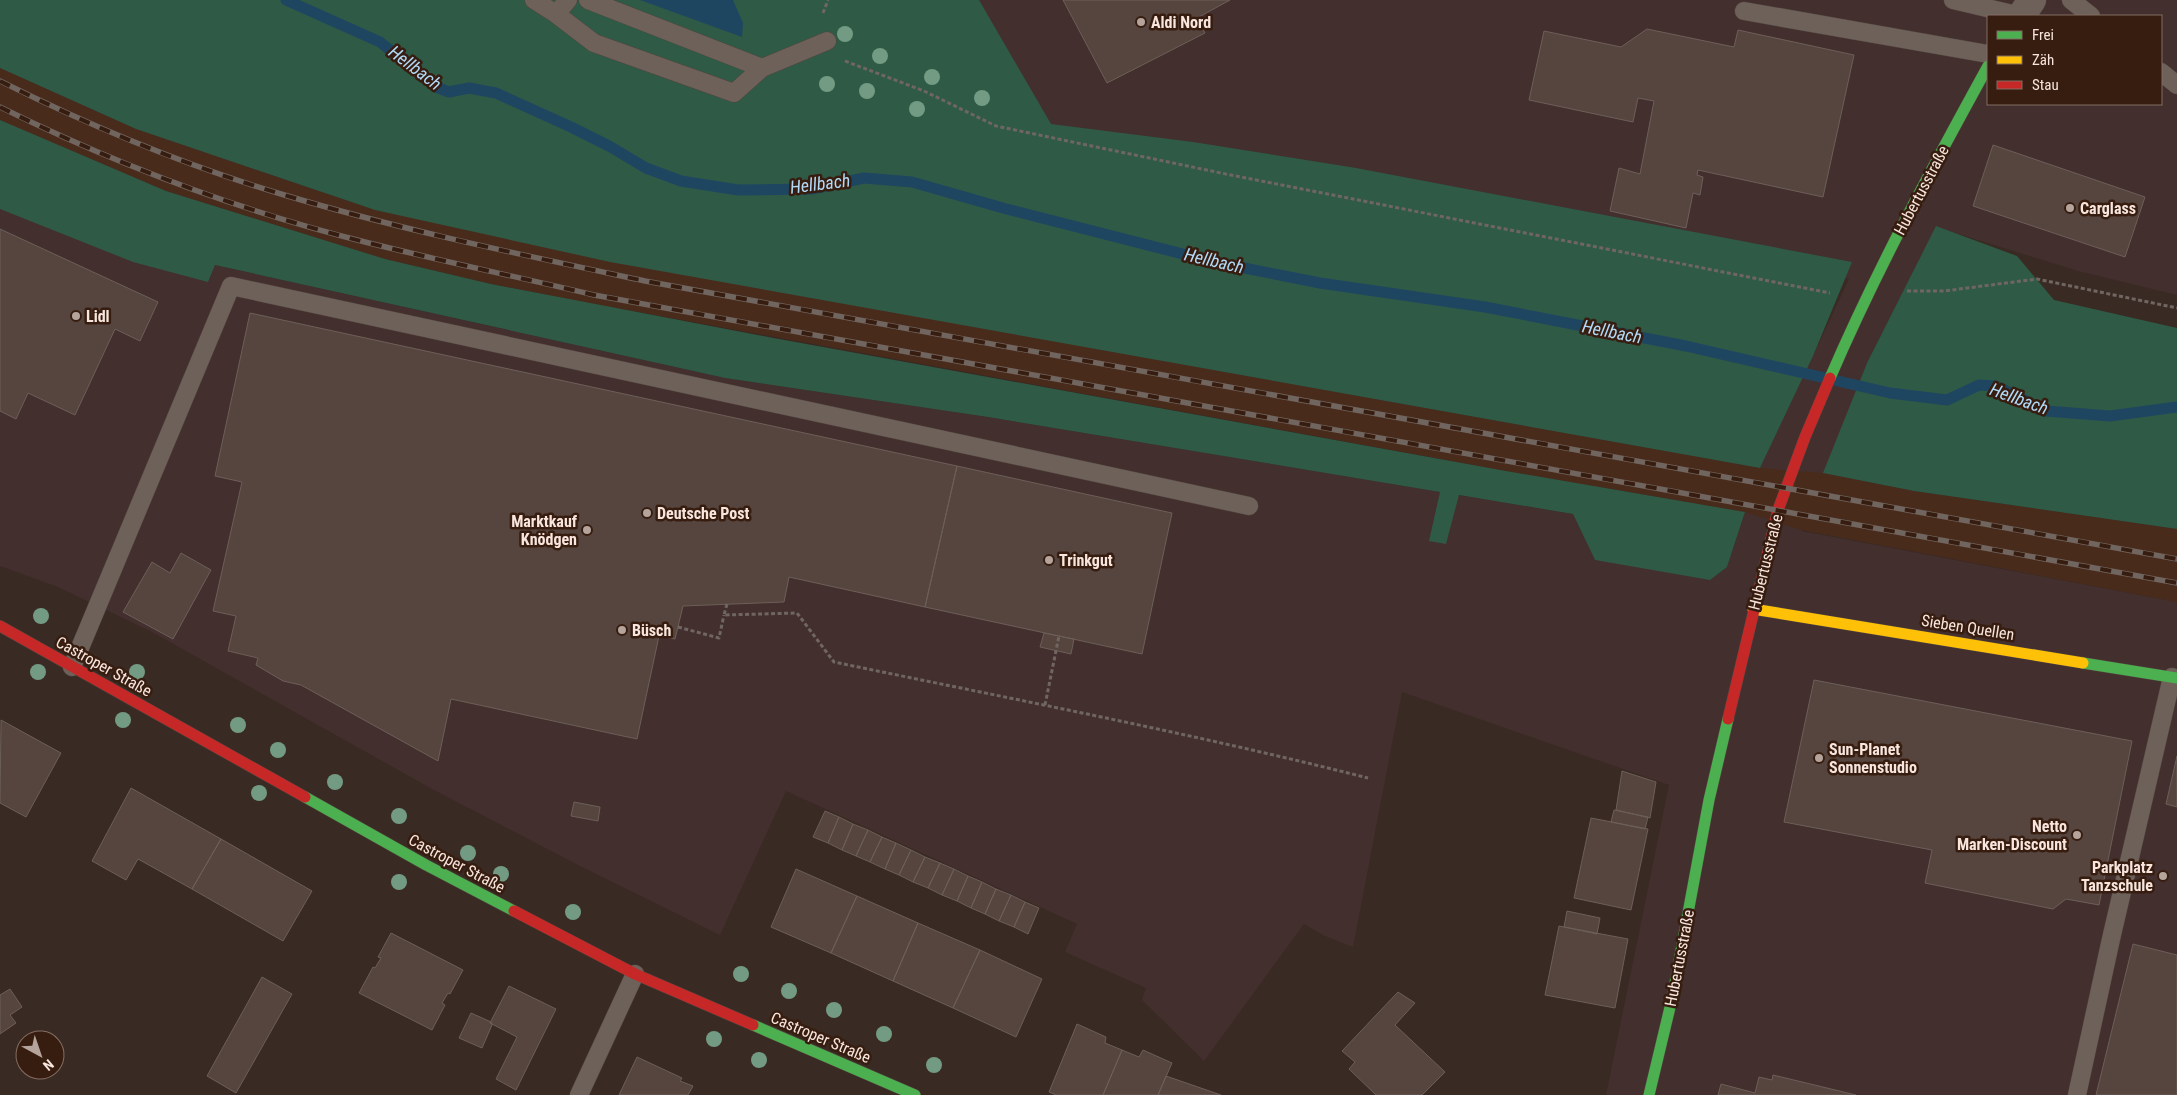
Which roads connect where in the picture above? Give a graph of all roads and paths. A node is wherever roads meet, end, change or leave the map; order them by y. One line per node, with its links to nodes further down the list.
1 (534, 0): 9 (lane)
2 (568, 0): 9 (lane)
3 (588, 0): 15 (lane)
4 (828, 0): 13 (path)
5 (1953, 0): 10 (lane)
6 (2032, 0): 11 (street)
7 (2071, 0): 12 (lane)
8 (1744, 11): 14 (lane)
9 (556, 14): 15 (lane)
10 (2017, 15)
11 (2022, 15)
12 (2090, 15)
13 (827, 41): 15 (lane); 19 (path)
14 (1987, 54)
15 (762, 68)
16 (1987, 68): 19 (street, Hubertusstraße)
17 (2162, 73): 18 (lane)
18 (2177, 85)
19 (1868, 292): 20 (path); 23 (street, Hubertusstraße)
20 (2177, 308)
21 (1249, 506): 28 (lane)
22 (727, 604): 24 (path)
23 (1754, 609): 29 (street, Sieben Quellen); 35 (street, Hubertusstraße)
24 (724, 615): 26 (path); 30 (path)
25 (0, 626): 28 (street, Castroper Straße)
26 (678, 627)
27 (1059, 636): 30 (path)
28 (72, 667): 32 (street, Castroper Straße)
29 (2174, 678): 36 (lane)
30 (1045, 705): 31 (path)
31 (1368, 778)
32 (636, 974): 33 (lane); 34 (street, Castroper Straße)
33 (579, 1095)
34 (915, 1095)
35 (1649, 1095)
36 (2077, 1095)

